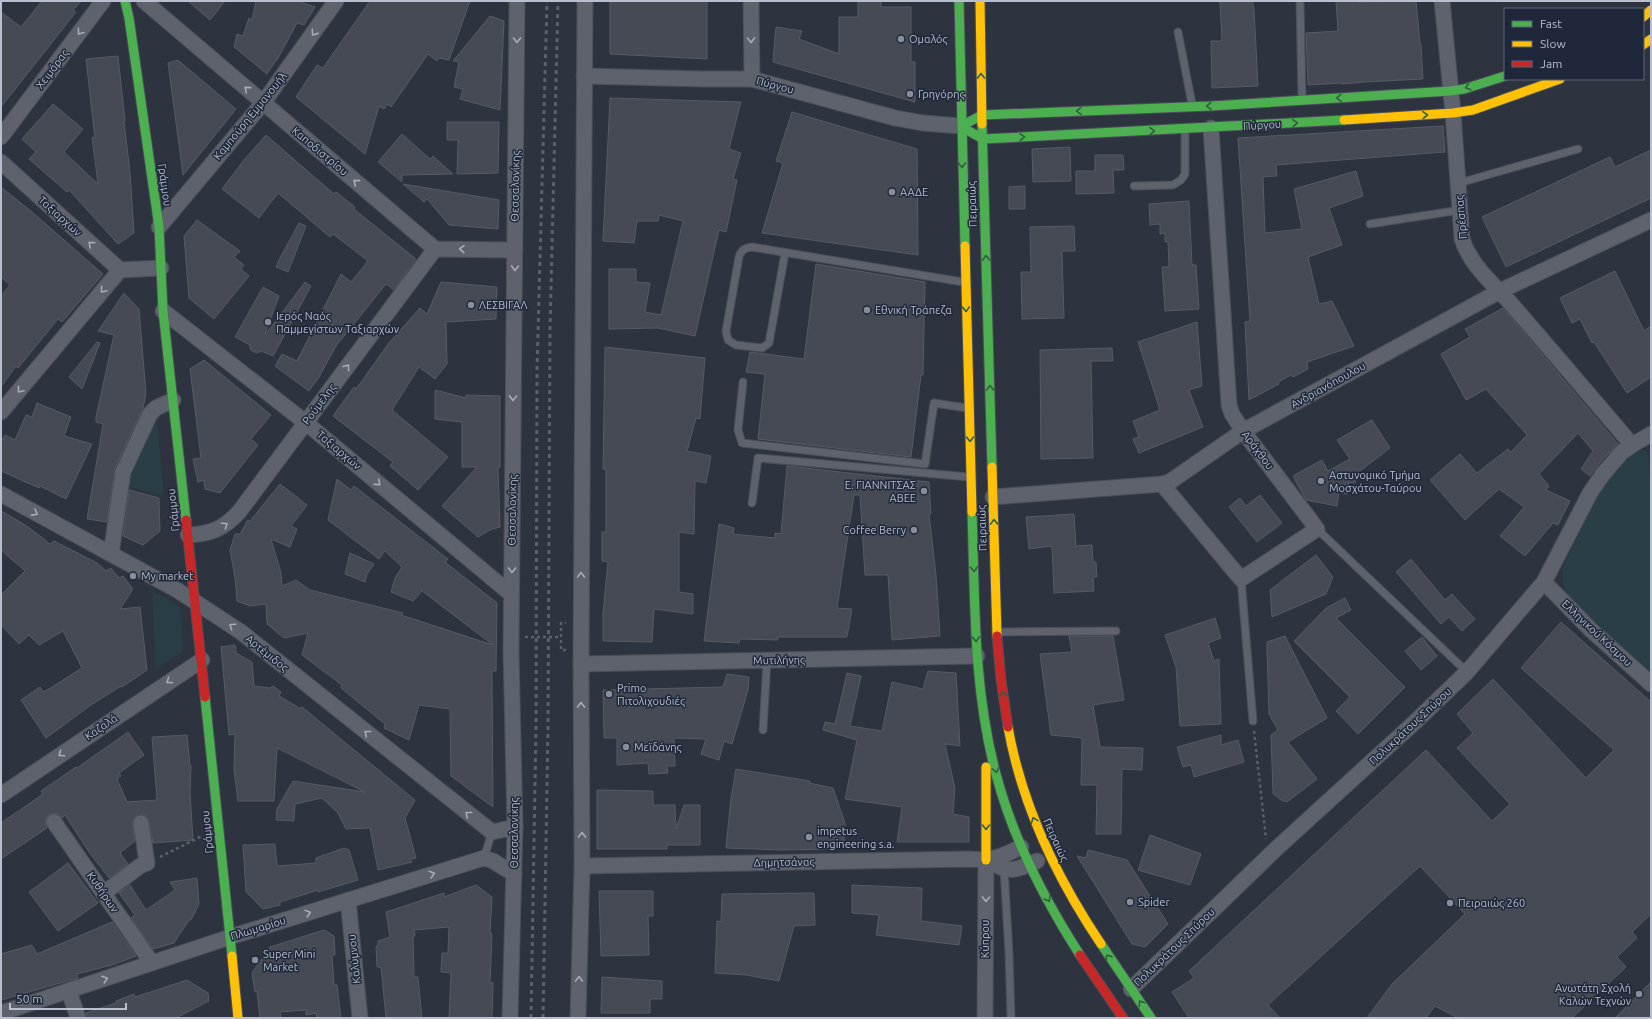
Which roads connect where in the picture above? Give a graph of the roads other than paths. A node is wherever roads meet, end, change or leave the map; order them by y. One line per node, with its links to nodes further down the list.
1 (103, 1): 26 (street, Χειμάρας, one-way to 26)
2 (125, 1): 35 (main road, Γράμμου)
3 (144, 1): 19 (street, Καποδιστρίου, one-way to 3)
4 (336, 1): 19 (street, Καμπούρη Εμμανουήλ, one-way to 19)
5 (517, 1): 37 (street, Θεσσαλονίκης, one-way to 37)
6 (585, 1): 13 (street)
7 (750, 1): 15 (street, one-way to 15)
8 (959, 1): 23 (main road, Πειραιώς)
9 (980, 1): 22 (main road, Πειραιώς, one-way to 9)
10 (1300, 1): 18 (lane)
11 (1442, 1): 17 (street, Πρέσπας)
12 (1178, 32): 20 (lane)
13 (584, 76): 15 (street, Πύργου); 69 (street, one-way to 13)
14 (1504, 76): 17 (main road, Πύργου, one-way to 17)
15 (752, 79): 23 (street, Πύργου)
16 (1557, 80): 21 (main road, Πύργου)
17 (1450, 91): 18 (main road, Πύργου, one-way to 18); 21 (street, Πρέσπας)
18 (1302, 100): 20 (main road, Πύργου, one-way to 20)
19 (263, 103): 35 (street, Καμπούρη Εμμανουήλ); 36 (street, Καποδιστρίου, one-way to 19)
20 (1192, 106): 22 (main road, Πύργου, one-way to 22)
21 (1453, 113): 24 (main road, Πύργου, one-way to 21); 30 (street, Πρέσπας)
22 (982, 115): 23 (main road, Πύργου); 27 (main road, Πειραιώς)
23 (961, 126): 27 (main road, Πύργου); 41 (main road, Πειραιώς, one-way to 41)
24 (1211, 128): 25 (main road, Πύργου); 49 (street, Αράχθου)
25 (1185, 130): 27 (main road, Πύργου, one-way to 25); 31 (lane)
26 (1, 137)
27 (983, 139): 55 (main road, Πειραιώς, one-way to 27)
28 (1578, 149): 30 (lane)
29 (1, 162): 40 (street, Ταξιαρχών, one-way to 29)
30 (1459, 183): 32 (street, Πρέσπας)
31 (1134, 186)
32 (1460, 210): 34 (lane); 42 (street, Πρέσπας)
33 (1651, 220): 42 (street, Ανδριανόπουλου)
34 (1370, 224)
35 (159, 227): 39 (main road, Γράμμου)
36 (435, 249): 37 (street, one-way to 36); 48 (street, Ρούμελης, one-way to 36)
37 (515, 250): 62 (street, Θεσσαλονίκης, one-way to 62)
38 (784, 253): 38 (lane); 41 (lane)
39 (161, 268): 40 (street); 43 (main road, Γράμμου)
40 (120, 270): 47 (street, one-way to 47)
41 (965, 282): 46 (main road, Πειραιώς, one-way to 46)
42 (1500, 291): 49 (street, Ανδριανόπουλου); 51 (street, Πρέσπας)
43 (163, 311): 45 (main road, Γράμμου); 48 (street, Ταξιαρχών)
44 (743, 382): 46 (lane)
45 (173, 400): 58 (main road, Γράμμου); 59 (street)
46 (969, 408): 52 (main road, Πειραιώς, one-way to 52)
47 (1, 412)
48 (305, 422): 58 (street, Ρούμελης, one-way to 48); 62 (street, Ταξιαρχών, one-way to 62)
49 (1243, 431): 53 (street, Ανδριανόπουλου); 57 (street, Αράχθου)
50 (1651, 434): 51 (street, Πολυκράτους Σπύρου)
51 (1632, 444): 61 (street, Πολυκράτους Σπύρου)
52 (971, 478): 56 (lane); 66 (main road, Πειραιώς, one-way to 66)
53 (1162, 484): 55 (street, Ανδριανόπουλου); 60 (street)
54 (1, 494): 59 (street, Αρτέμιδος, one-way to 59)
55 (993, 497): 65 (main road, Πειραιώς, one-way to 55)
56 (752, 503)
57 (1317, 529): 60 (street); 70 (lane)
58 (188, 535): 63 (main road, Γράμμου)
59 (111, 554): 63 (street, Αρτέμιδος)
60 (1241, 579): 73 (lane)
61 (1544, 582): 70 (street, Πολυκράτους Σπύρου); 71 (street, Ελληνικού Κόσμου)
62 (511, 594): 78 (street, Θεσσαλονίκης)
63 (196, 602): 67 (main road, Γράμμου); 79 (street, Αρτέμιδος, one-way to 63)
64 (1116, 631): 65 (lane)
65 (998, 632): 81 (main road, Πειραιώς, one-way to 65)
66 (977, 656): 68 (street, Μυτιλήνης); 72 (main road, Πειραιώς)
67 (202, 660): 75 (street, Καζαλά, one-way to 75); 90 (main road, Γράμμου)
68 (767, 660): 69 (street, Μυτιλήνης); 74 (lane)
69 (581, 664): 85 (street, one-way to 69)
70 (1467, 672): 92 (street, Πολυκράτους Σπύρου)
71 (1651, 684)
72 (984, 718): 80 (main road, Πειραιώς, one-way to 80); 83 (main road, one-way to 83)
73 (1253, 720)
74 (763, 730)
75 (1, 795)
76 (54, 822): 88 (street, Κυθήρων)
77 (141, 823): 88 (street)
78 (515, 827): 79 (street); 87 (street, Θεσσαλονίκης)
79 (492, 832): 82 (lane)
80 (1021, 847): 83 (street, Δημητσάνας); 84 (main road, Πειραιώς)
81 (1049, 856): 84 (street); 92 (main road, Πειραιώς, one-way to 81)
82 (484, 858): 87 (street); 89 (street, Πλωμαρίου, one-way to 82)
83 (986, 860): 85 (street, Δημητσάνας); 86 (street, Δημητσάνας); 100 (street, Κύπρου, one-way to 100)
84 (1030, 865): 86 (street); 102 (main road, Πειραιώς, one-way to 102)
85 (582, 866): 99 (street, one-way to 85)
86 (1004, 869): 101 (lane)
87 (514, 874): 98 (street, Θεσσαλονίκης)
88 (104, 893): 91 (street, Κυθήρων)
89 (348, 900): 90 (street, Πλωμαρίου, one-way to 89); 97 (street, Καλύμνου)
90 (230, 937): 91 (street, Πλωμαρίου); 96 (main road, Γράμμου)
91 (152, 963): 93 (street, Πλωμαρίου, one-way to 91)
92 (1131, 989): 103 (main road, Πειραιώς, one-way to 92)
93 (69, 990): 94 (street, Πλωμαρίου); 95 (street)
94 (1, 1013)
95 (78, 1018)
96 (238, 1018)
97 (360, 1018)
98 (510, 1018)
99 (578, 1018)
100 (985, 1018)
101 (1011, 1018)
102 (1123, 1018)
103 (1150, 1018)

